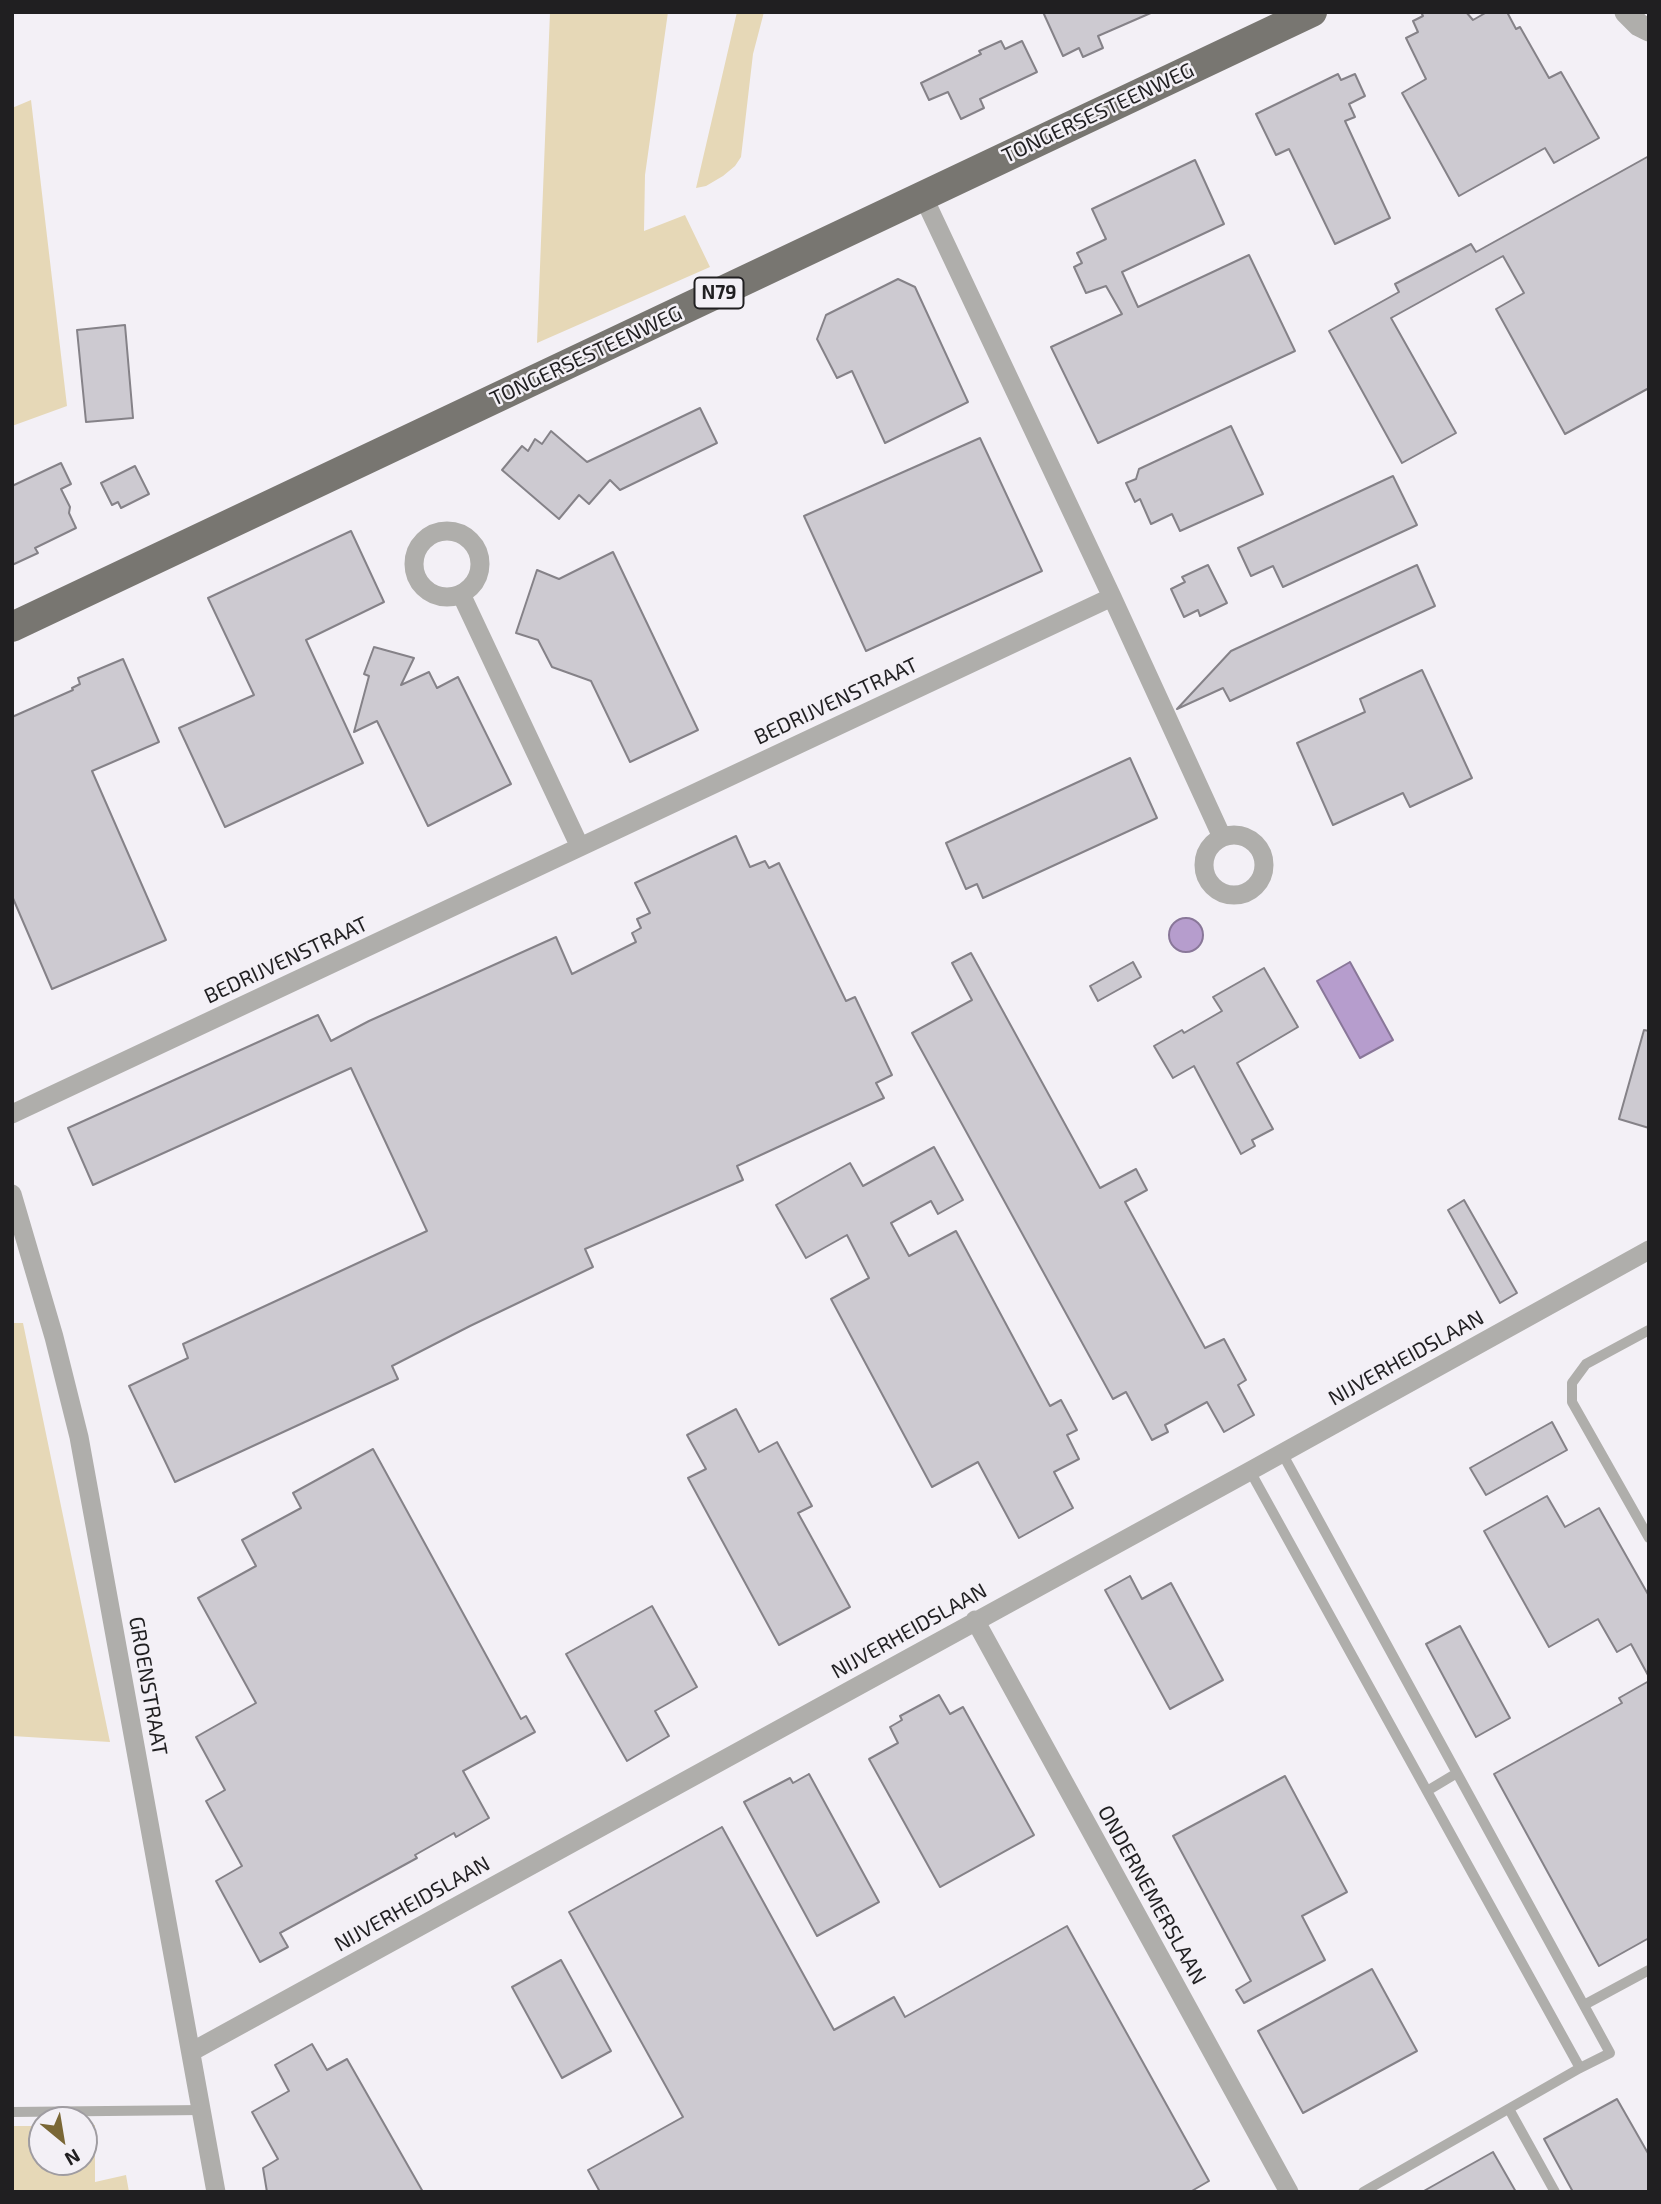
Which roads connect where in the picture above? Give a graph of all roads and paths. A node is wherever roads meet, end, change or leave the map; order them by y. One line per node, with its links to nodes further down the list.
1 (1312, 12): 4 (main road, TONGERSESTEENWEG / N79)
2 (1626, 12): 3 (street)
3 (1649, 30)
4 (923, 196): 6 (street); 7 (main road, TONGERSESTEENWEG / N79)
5 (461, 594): 9 (street)
6 (1112, 597): 8 (street); 9 (street, BEDRIJVENSTRAAT)
7 (12, 627)
8 (1222, 836)
9 (580, 847): 10 (street, BEDRIJVENSTRAAT)
10 (12, 1114)
11 (12, 1194): 22 (street, GROENSTRAAT)
12 (1649, 1250): 14 (street, NIJVERHEIDSLAAN)
13 (1649, 1329): 16 (lane)
14 (1282, 1453): 15 (street, NIJVERHEIDSLAAN); 18 (lane)
15 (1250, 1471): 17 (street, NIJVERHEIDSLAAN); 19 (lane)
16 (1649, 1538)
17 (975, 1620): 22 (street, NIJVERHEIDSLAAN); 28 (street, ONDERNEMERSLAAN)
18 (1457, 1773): 19 (lane); 21 (lane)
19 (1427, 1791): 23 (lane)
20 (1649, 1970): 21 (lane)
21 (1584, 2005): 23 (lane)
22 (191, 2052): 25 (street, GROENSTRAAT)
23 (1580, 2068): 24 (lane)
24 (1509, 2109): 29 (lane); 30 (lane)
25 (202, 2110): 26 (lane); 27 (street, GROENSTRAAT)
26 (12, 2112)
27 (216, 2192)
28 (1289, 2192)
29 (1363, 2192)
30 (1555, 2192)

